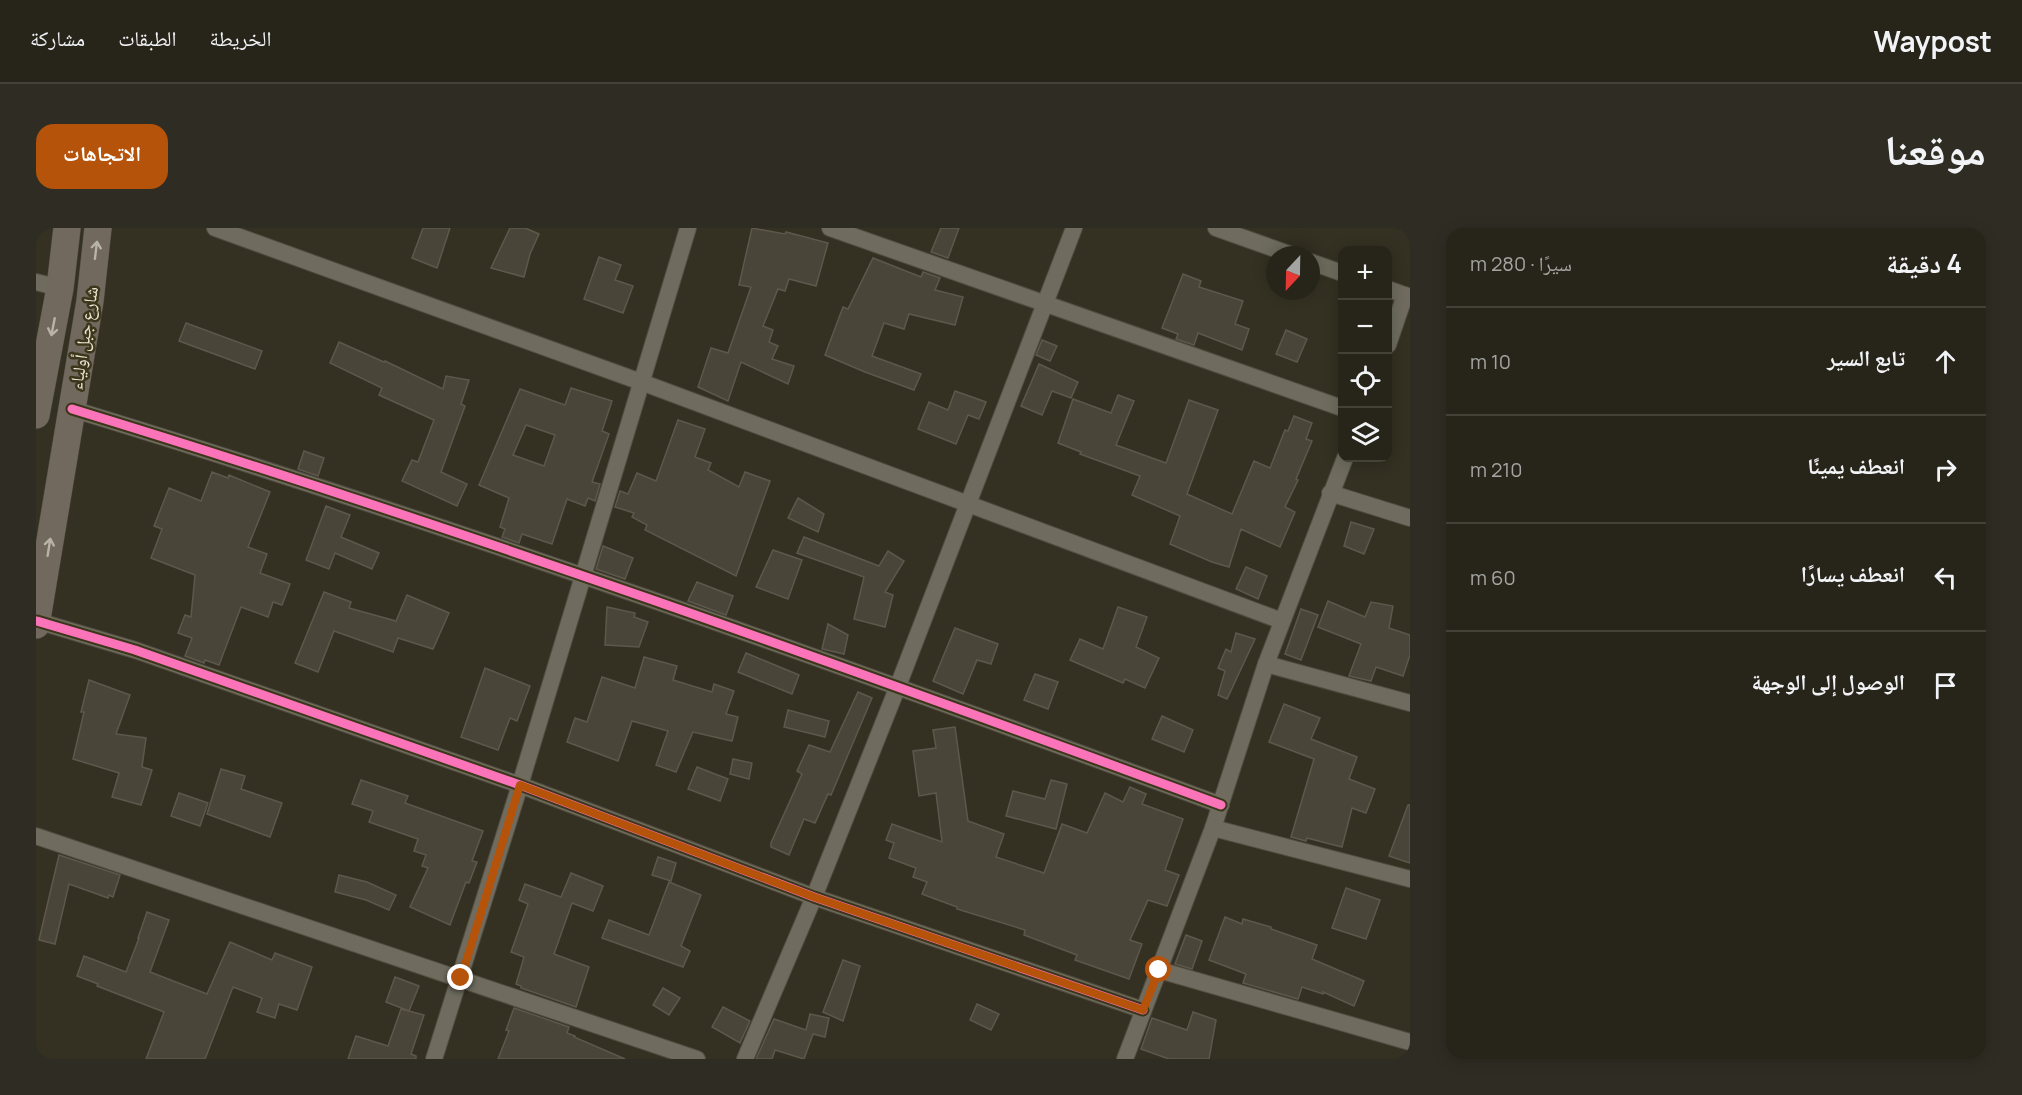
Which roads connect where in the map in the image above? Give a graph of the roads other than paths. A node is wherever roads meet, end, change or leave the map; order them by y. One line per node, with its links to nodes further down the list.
1 (68, 228): 11 (main road, شارع جبل أولياء)
2 (98, 228): 18 (main road, شارع جبل أولياء, one-way to 2)
3 (215, 228): 16 (street)
4 (688, 228): 16 (street)
5 (830, 228): 14 (street)
6 (1074, 228): 14 (street)
7 (1216, 228): 8 (street)
8 (1267, 246)
9 (1320, 265): 10 (street)
10 (1338, 272)
11 (48, 285): 19 (main road, شارع جبل أولياء, one-way to 19)
12 (1392, 290): 13 (street)
13 (1408, 296): 15 (street)
14 (1044, 303): 17 (street); 22 (street)
15 (1392, 335)
16 (640, 382): 22 (street); 24 (street)
17 (1338, 407)
18 (72, 409): 24 (street); 25 (main road, شارع جبل أولياء, one-way to 18)
19 (36, 415)
20 (1343, 462): 21 (street)
21 (1330, 493): 23 (street); 26 (street)
22 (969, 504): 26 (street); 29 (street)
23 (1410, 518)
24 (582, 575): 29 (street); 31 (street)
25 (37, 621): 27 (main road, شارع جبل أولياء); 31 (street)
26 (1282, 621): 28 (street)
27 (36, 625)
28 (1266, 664): 30 (street); 32 (street)
29 (898, 686): 32 (street); 36 (street)
30 (1410, 702)
31 (520, 785): 36 (street); 38 (street)
32 (1221, 805): 33 (street)
33 (1213, 828): 35 (street); 37 (street)
34 (36, 836): 38 (street)
35 (1410, 879)
36 (814, 897): 39 (street); 43 (street)
37 (1159, 970): 39 (street); 40 (street)
38 (461, 978): 41 (street); 42 (street)
39 (1143, 1010): 44 (street)
40 (1410, 1042)
41 (434, 1059)
42 (697, 1059)
43 (745, 1059)
44 (1125, 1059)

